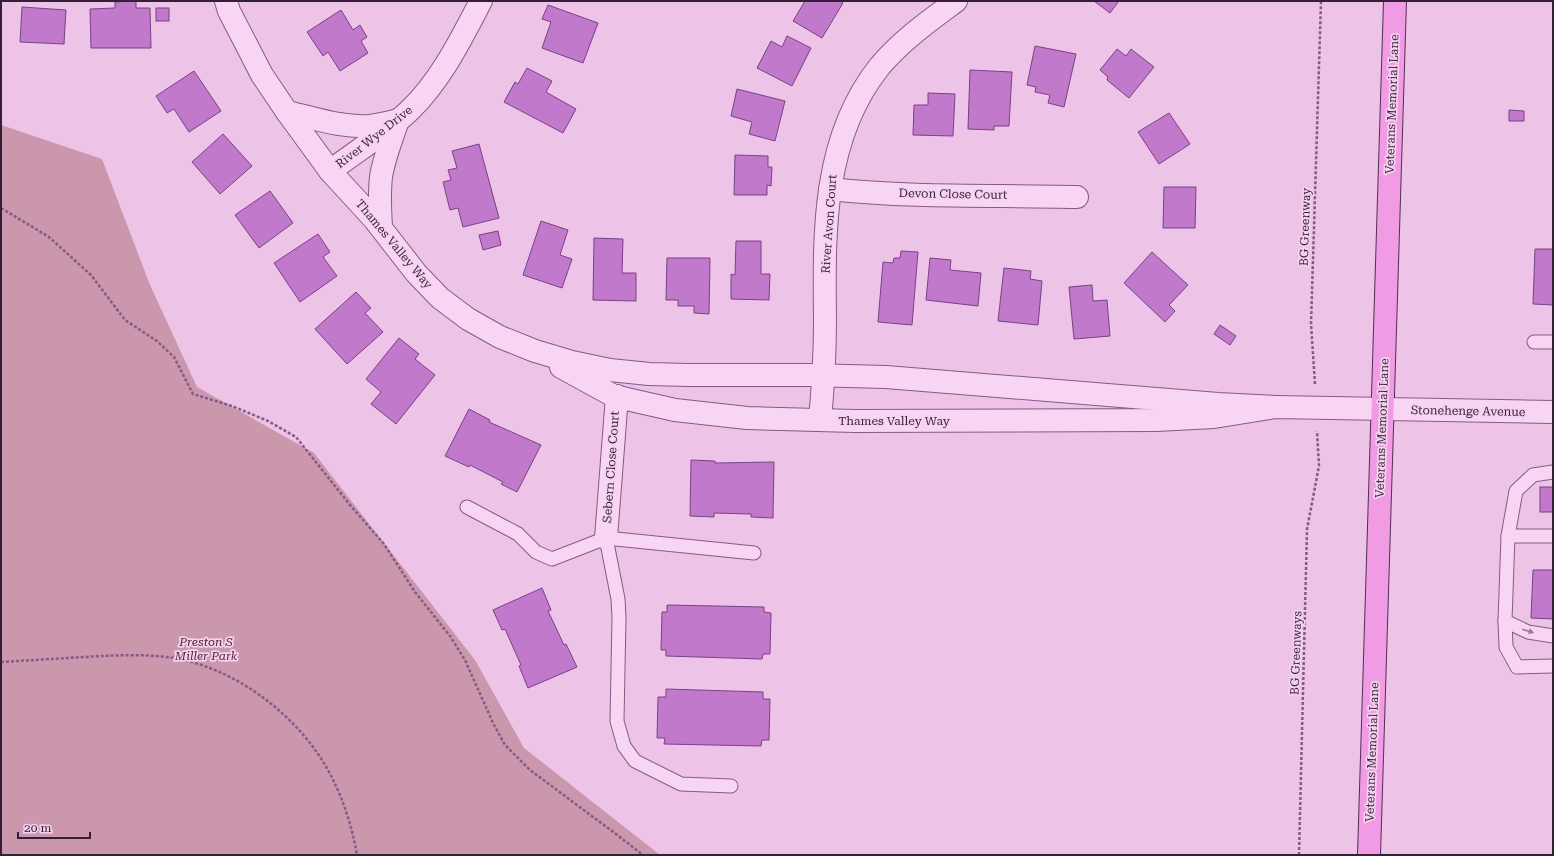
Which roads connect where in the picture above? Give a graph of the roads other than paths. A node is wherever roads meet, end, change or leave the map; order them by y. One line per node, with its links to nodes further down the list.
1 (226, 1): 5 (street, Thames Valley Way)
2 (481, 1): 6 (street, River Wye Drive)
3 (956, 1): 8 (street, River Avon Court)
4 (1395, 1): 17 (main road, Veterans Memorial Lane)
5 (287, 112): 6 (street); 7 (street, Thames Valley Way)
6 (398, 120): 7 (street, River Wye Drive); 10 (street)
7 (330, 171): 10 (street, Thames Valley Way)
8 (830, 189): 9 (street, Devon Close Court); 14 (street, River Avon Court)
9 (1076, 198)
10 (381, 227): 13 (street, Thames Valley Way)
11 (1534, 342): 12 (lane)
12 (1553, 342)
13 (525, 347): 14 (street, Thames Valley Way); 15 (street, Thames Valley Way)
14 (824, 375): 16 (street, Thames Valley Way); 19 (street, River Avon Court)
15 (616, 396): 19 (street, Thames Valley Way); 24 (street, Sebern Close Court)
16 (1276, 407): 17 (street, Thames Valley Way); 19 (street, Thames Valley Way)
17 (1382, 409): 18 (street, Stonehenge Avenue); 30 (main road, Veterans Memorial Lane)
18 (1553, 412)
19 (820, 420)
20 (1553, 472): 22 (lane)
21 (467, 507): 24 (lane)
22 (1508, 536): 23 (lane); 26 (lane)
23 (1553, 536)
24 (606, 538): 25 (lane); 29 (lane)
25 (754, 553)
26 (1505, 621): 27 (lane, one-way to 27); 28 (lane)
27 (1553, 636)
28 (1553, 666)
29 (731, 786)
30 (1369, 855)

